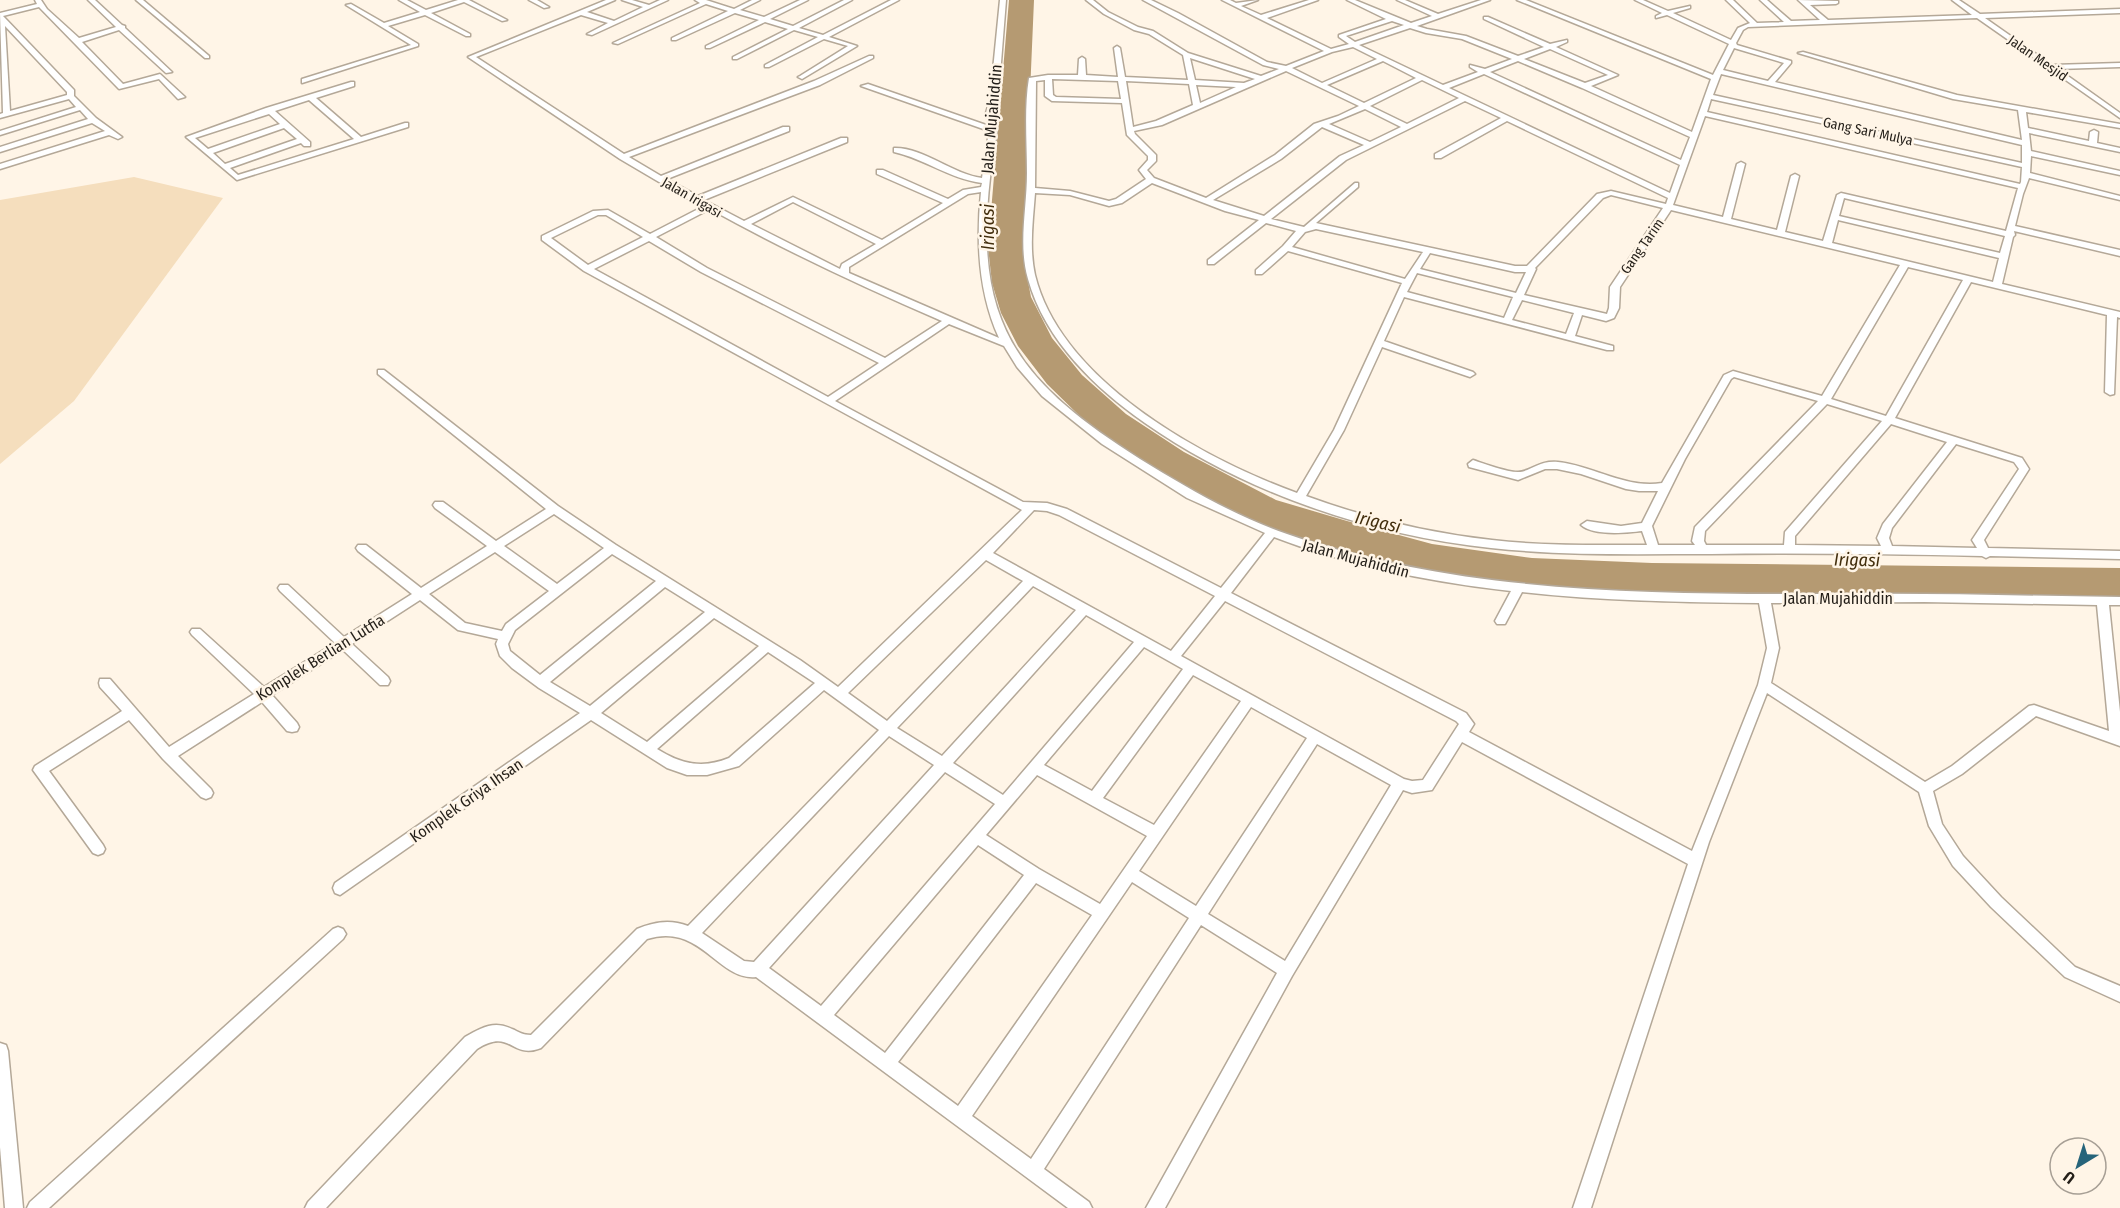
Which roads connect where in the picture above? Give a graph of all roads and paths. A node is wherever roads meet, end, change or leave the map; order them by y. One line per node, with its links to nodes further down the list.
1 (91, 0): 58 (street)
2 (139, 0): 75 (street)
3 (402, 0): 40 (street)
4 (465, 0): 40 (street); 51 (street)
5 (532, 0): 35 (street)
6 (612, 0): 41 (street)
7 (625, 0): 36 (street)
8 (665, 0): 36 (street)
9 (757, 0): 38 (street)
10 (806, 0): 50 (street)
11 (849, 0): 59 (street)
12 (896, 0): 62 (street)
13 (1003, 0): 126 (street, Jalan Mujahiddin)
14 (1089, 0): 74 (street)
15 (1146, 0): 85 (street)
16 (1225, 0): 33 (street)
17 (1255, 0): 33 (street)
18 (1315, 0): 46 (street)
19 (1350, 0): 49 (street)
20 (1400, 0): 43 (street)
21 (1459, 0): 34 (street)
22 (1487, 0): 34 (street)
23 (1520, 0): 88 (street)
24 (1638, 0): 42 (street)
25 (1729, 0): 55 (street)
26 (1763, 0): 53 (street)
27 (1955, 0): 44 (street, Jalan Mesjid)
28 (704, 1): 38 (street); 66 (street)
29 (1802, 1): 31 (street); 52 (street)
30 (38, 2): 45 (street); 64 (street)
31 (1836, 2)
32 (349, 5): 57 (street)
33 (1236, 5): 46 (street)
34 (1471, 5): 43 (street)
35 (546, 7)
36 (649, 7): 54 (street)
37 (1688, 7): 42 (street)
38 (734, 11): 50 (street); 63 (street)
39 (2120, 11): 44 (street)
40 (426, 12): 57 (street); 61 (street)
41 (582, 13): 54 (street); 146 (street, Jalan Irigasi)
42 (1667, 13): 47 (street); 68 (street)
43 (1437, 16): 56 (street)
44 (1978, 16): 52 (street); 84 (street, Jalan Mesjid)
45 (0, 17): 104 (street); 117 (street)
46 (1262, 17): 72 (street)
47 (1658, 17)
48 (1486, 18): 69 (street)
49 (1392, 19): 56 (street); 67 (street)
50 (766, 20): 59 (street); 70 (street)
51 (504, 21)
52 (1824, 21): 53 (street)
53 (1788, 22): 55 (street)
54 (614, 23): 60 (street)
55 (1755, 24): 68 (street, Gang Tarim)
56 (1407, 25): 67 (street); 80 (street)
57 (384, 26): 95 (street)
58 (123, 27): 64 (street); 86 (street)
59 (795, 29): 62 (street); 77 (street)
60 (590, 34)
61 (468, 35)
62 (825, 37): 82 (street); 89 (street)
63 (674, 39)
64 (78, 41): 106 (street)
65 (1565, 41): 69 (street)
66 (616, 43)
67 (1353, 44): 72 (street); 79 (street)
68 (1734, 45): 88 (street, Gang Tarim); 97 (street)
69 (1551, 46): 80 (street); 102 (street)
70 (708, 47)
71 (1117, 48): 94 (street)
72 (1330, 51): 85 (street)
73 (1801, 53): 113 (street)
74 (1186, 54): 92 (street); 96 (street)
75 (207, 57)
76 (871, 57): 146 (street)
77 (735, 58)
78 (1082, 59): 91 (street)
79 (1382, 59): 93 (street); 100 (street)
80 (1518, 59): 87 (street); 102 (street)
81 (2120, 64): 84 (street)
82 (767, 66)
83 (1472, 66): 87 (street)
84 (2051, 67): 116 (street, Jalan Mesjid)
85 (1287, 68): 92 (street); 100 (street)
86 (168, 72)
87 (1485, 72): 103 (street); 147 (street)
88 (1717, 74): 97 (street); 105 (street, Gang Tarim)
89 (802, 77)
90 (1048, 77): 91 (street); 109 (street); 161 (street)
91 (1082, 77): 94 (street)
92 (1260, 78): 99 (street)
93 (1421, 78): 103 (street); 110 (street)
94 (1120, 79): 96 (street); 109 (street)
95 (305, 81)
96 (1192, 82): 99 (street); 111 (street)
97 (1770, 83): 139 (street)
98 (351, 84): 107 (street)
99 (1245, 85): 111 (street)
100 (1322, 85): 110 (street)
101 (865, 86): 126 (street)
102 (1585, 86): 132 (street)
103 (1442, 88): 108 (street)
104 (70, 96): 112 (street); 117 (street)
105 (1709, 96): 115 (street, Gang Tarim); 149 (street, Gang Sari Mulya)
106 (181, 97)
107 (310, 97): 114 (street); 134 (street)
108 (1465, 99): 118 (street); 123 (street)
109 (1125, 100): 127 (street)
110 (1364, 105): 120 (street); 123 (street)
111 (1197, 106): 127 (street)
112 (80, 108): 119 (street); 131 (street)
113 (2022, 109): 124 (street); 128 (street)
114 (269, 110): 121 (street); 143 (street)
115 (1703, 113): 132 (street, Gang Tarim); 160 (street)
116 (2118, 113)
117 (3, 115)
118 (1506, 118): 145 (street); 165 (street)
119 (93, 120): 129 (street); 140 (street)
120 (1322, 124): 137 (street); 164 (street)
121 (285, 125): 135 (street); 143 (street)
122 (405, 125): 134 (street)
123 (1405, 126): 137 (street)
124 (2120, 126)
125 (786, 129): 156 (street)
126 (993, 130): 158 (street, Jalan Mujahiddin)
127 (1130, 130): 157 (street)
128 (2025, 130): 138 (street); 139 (street)
129 (110, 132): 133 (street); 150 (street)
130 (2094, 132): 138 (street)
131 (1, 133)
132 (1693, 135): 147 (street, Gang Tarim)
133 (118, 137)
134 (360, 139): 144 (street)
135 (302, 140): 144 (street); 151 (street)
136 (844, 140): 163 (street)
137 (1369, 144): 169 (street)
138 (2093, 145): 142 (street)
139 (2027, 148): 149 (street); 153 (street)
140 (0, 150)
141 (897, 150): 158 (street)
142 (2120, 150)
143 (207, 152): 151 (street)
144 (317, 153): 151 (street)
145 (1438, 156)
146 (623, 158): 156 (street, Jalan Irigasi)
147 (1683, 164): 165 (street, Gang Tarim)
148 (1741, 164): 170 (street)
149 (2026, 166): 154 (street)
150 (0, 167)
151 (224, 167)
152 (880, 172): 166 (street)
153 (2120, 173)
154 (2026, 176): 160 (street); 162 (street)
155 (1795, 177): 174 (street)
156 (660, 179): 163 (street, Jalan Irigasi)
157 (1151, 180): 161 (street); 164 (street)
158 (985, 185): 166 (street); 200 (street, Jalan Mujahiddin)
159 (1355, 185): 172 (street)
160 (2022, 187): 173 (street)
161 (1031, 190): 212 (street)
162 (2120, 198)
163 (696, 200): 167 (street, Jalan Irigasi)
164 (1206, 201): 169 (street)
165 (1671, 202): 170 (street); 184 (street); 194 (street, Gang Tarim)
166 (950, 203): 176 (street)
167 (708, 207): 171 (street, Jalan Irigasi); 175 (street)
168 (1835, 217): 173 (street); 177 (street); 181 (street)
169 (1266, 220): 172 (street); 182 (street)
170 (1727, 220): 174 (street)
171 (743, 225): 176 (street); 188 (street, Jalan Irigasi)
172 (1305, 228): 178 (street); 179 (street)
173 (2012, 232): 180 (street); 181 (street)
174 (1781, 233): 177 (street)
175 (648, 238): 185 (street); 185 (street); 202 (street)
176 (882, 244): 188 (street)
177 (1827, 244): 183 (street)
178 (1286, 248): 187 (street); 190 (street)
179 (1428, 250): 184 (street); 186 (street)
180 (2120, 253)
181 (2005, 257): 191 (street)
182 (1211, 262)
183 (1906, 263): 189 (street); 206 (street)
184 (1532, 268): 193 (street)
185 (587, 269): 207 (street)
186 (1415, 270): 190 (street); 193 (street)
187 (1259, 272)
188 (844, 274): 197 (street, Jalan Irigasi)
189 (1969, 278): 191 (street); 208 (street)
190 (1407, 282): 192 (street)
191 (1997, 285): 195 (street)
192 (1402, 294): 196 (street); 199 (street)
193 (1519, 297): 194 (street); 196 (street)
194 (1579, 311): 198 (street)
195 (2116, 314): 205 (street)
196 (1507, 320): 198 (street)
197 (948, 321): 200 (street, Jalan Irigasi); 202 (street)
198 (1570, 337): 201 (street)
199 (1380, 343): 204 (street); 212 (street)
200 (1007, 344): 218 (street, Jalan Mujahiddin)
201 (1610, 348)
202 (885, 362): 207 (street)
203 (381, 372): 215 (street)
204 (1470, 374)
205 (2110, 392)
206 (1825, 399): 208 (street); 211 (street); 223 (street)
207 (828, 401): 214 (street)
208 (1888, 421): 209 (street); 224 (street)
209 (1954, 440): 225 (street); 227 (street)
210 (1473, 464): 211 (street)
211 (1667, 486): 217 (street)
212 (1300, 497): 222 (street)
213 (439, 505): 219 (street)
214 (1032, 506): 226 (street); 235 (street)
215 (554, 509): 219 (street, Komplek Berlian Lutfia); 221 (street)
216 (1587, 525): 217 (street)
217 (1646, 526): 222 (street)
218 (1271, 533): 232 (street, Jalan Mujahiddin); 235 (street)
219 (495, 546): 233 (street); 234 (street, Komplek Berlian Lutfia)
220 (362, 548): 234 (street)
221 (612, 548): 230 (street); 233 (street)
222 (1654, 549): 223 (street)
223 (1703, 550): 224 (street)
224 (1790, 550): 225 (street)
225 (1888, 550): 227 (street)
226 (985, 554): 229 (street); 255 (street)
227 (1986, 554): 228 (street)
228 (2120, 555)
229 (1031, 580): 239 (street); 260 (street)
230 (664, 581): 240 (street); 250 (street)
231 (284, 588): 245 (street)
232 (1517, 590): 236 (street, Jalan Mujahiddin); 241 (street)
233 (556, 591): 243 (street)
234 (419, 594): 243 (street); 245 (street, Komplek Berlian Lutfia)
235 (1224, 596): 247 (street); 261 (street)
236 (1764, 598): 237 (street, Jalan Mujahiddin); 253 (street)
237 (2103, 601): 238 (street, Jalan Mujahiddin); 263 (street)
238 (2120, 601)
239 (1084, 609): 244 (street); 266 (street)
240 (713, 612): 246 (street); 258 (street, Komplek Griya Ihsan)
241 (1501, 621)
242 (196, 632): 254 (street)
243 (506, 636): 250 (street)
244 (1142, 641): 247 (street); 267 (street)
245 (343, 643): 249 (street); 254 (street, Komplek Berlian Lutfia)
246 (767, 646): 252 (street); 264 (street)
247 (1173, 658): 248 (street)
248 (1191, 668): 256 (street); 271 (street)
249 (384, 681)
250 (541, 682): 258 (street)
251 (105, 683): 257 (street)
252 (824, 683): 255 (street); 264 (street)
253 (1764, 685): 269 (street); 276 (street)
254 (262, 693): 259 (street); 265 (street, Komplek Berlian Lutfia)
255 (839, 694): 260 (street)
256 (1249, 700): 262 (street); 273 (street)
257 (131, 712): 265 (street); 275 (street)
258 (591, 713): 264 (street); 279 (street, Komplek Griya Ihsan)
259 (292, 727)
260 (888, 729): 266 (street); 283 (street)
261 (1460, 734): 268 (street); 276 (street)
262 (1315, 736): 268 (street); 281 (street)
263 (2118, 740): 269 (street)
264 (648, 749)
265 (168, 755): 270 (street)
266 (945, 764): 272 (street); 284 (street)
267 (1035, 767): 271 (street); 272 (street)
268 (1400, 783): 285 (street)
269 (1925, 789): 286 (street)
270 (206, 793)
271 (1095, 798): 273 (street)
272 (1004, 803): 274 (street)
273 (1157, 834): 277 (street)
274 (976, 836): 278 (street); 287 (street)
275 (98, 849)
276 (1696, 861): 297 (street)
277 (1130, 873): 280 (street); 281 (street)
278 (1034, 874): 280 (street); 289 (street)
279 (340, 888)
280 (1102, 913): 290 (street)
281 (1198, 915): 285 (street); 291 (street)
282 (338, 934): 293 (street)
283 (691, 934): 284 (street); 294 (street)
284 (758, 969): 287 (street)
285 (1287, 971): 296 (street)
286 (2120, 993)
287 (823, 1016): 289 (street)
288 (0, 1051): 292 (street)
289 (887, 1063): 290 (street)
290 (961, 1117): 291 (street)
291 (1033, 1171): 295 (street)
292 (14, 1208)
293 (36, 1208)
294 (314, 1208)
295 (1083, 1208)
296 (1155, 1208)
297 (1582, 1208)

